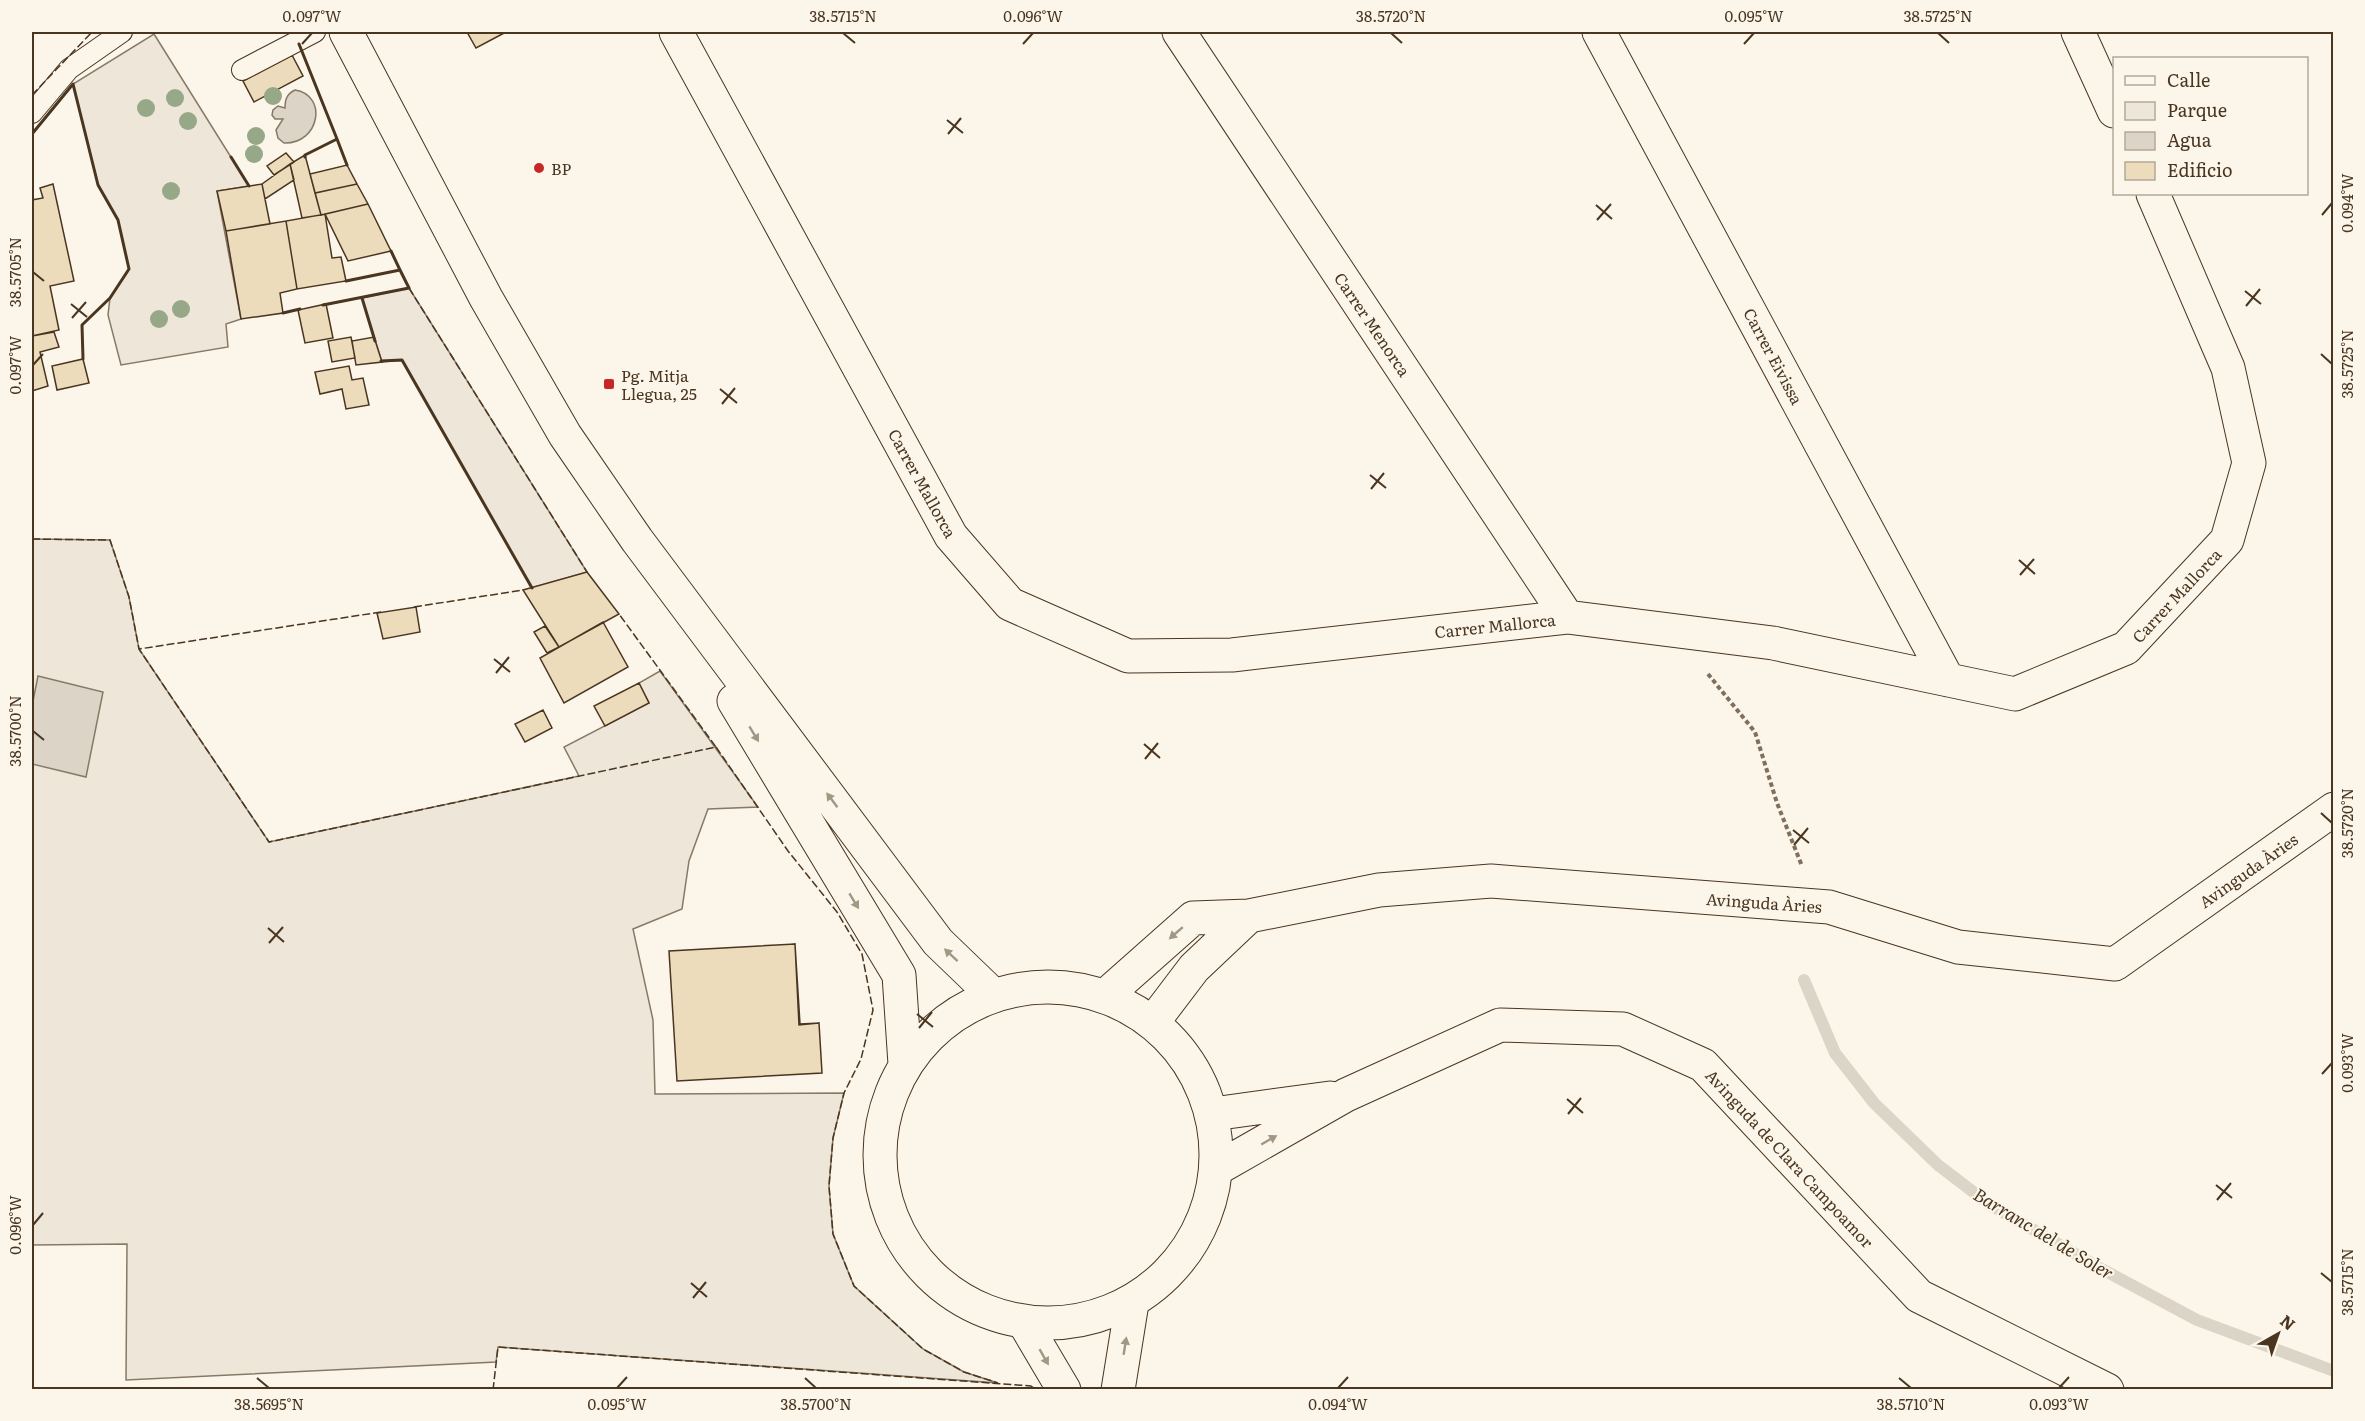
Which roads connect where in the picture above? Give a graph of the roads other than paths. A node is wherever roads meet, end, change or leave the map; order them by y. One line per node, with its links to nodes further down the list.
1 (122, 32): 10 (lane)
2 (315, 32): 8 (lane)
3 (346, 32): 12 (street)
4 (676, 32): 13 (street, Carrer Mallorca)
5 (1179, 32): 13 (street, Carrer Menorca)
6 (1599, 32): 14 (street, Carrer Eivissa)
7 (2078, 32): 9 (street)
8 (242, 70)
9 (2113, 107)
10 (32, 113)
11 (2153, 195): 14 (street, Carrer Mallorca)
12 (637, 540): 17 (street, one-way to 12); 20 (street, one-way to 20)
13 (1567, 616): 14 (street, Carrer Mallorca)
14 (1948, 680)
15 (2334, 809): 16 (street, Avinguda Àries)
16 (1249, 916): 18 (street, Avinguda Àries, one-way to 18); 19 (street)
17 (993, 995): 18 (street); 20 (street)
18 (1105, 996): 19 (street)
19 (1153, 1022): 22 (street)
20 (905, 1064): 25 (street)
21 (1346, 1095): 22 (street, Avinguda de Clara Campoamor); 23 (street, Avinguda de Clara Campoamor, one-way to 21); 28 (street, Avinguda de Clara Campoamor)
22 (1213, 1114): 23 (street)
23 (1218, 1168): 24 (street)
24 (1132, 1303): 25 (street); 27 (street, one-way to 24)
25 (1025, 1324): 26 (street, one-way to 26)
26 (1064, 1389)
27 (1118, 1389)
28 (2107, 1389)

